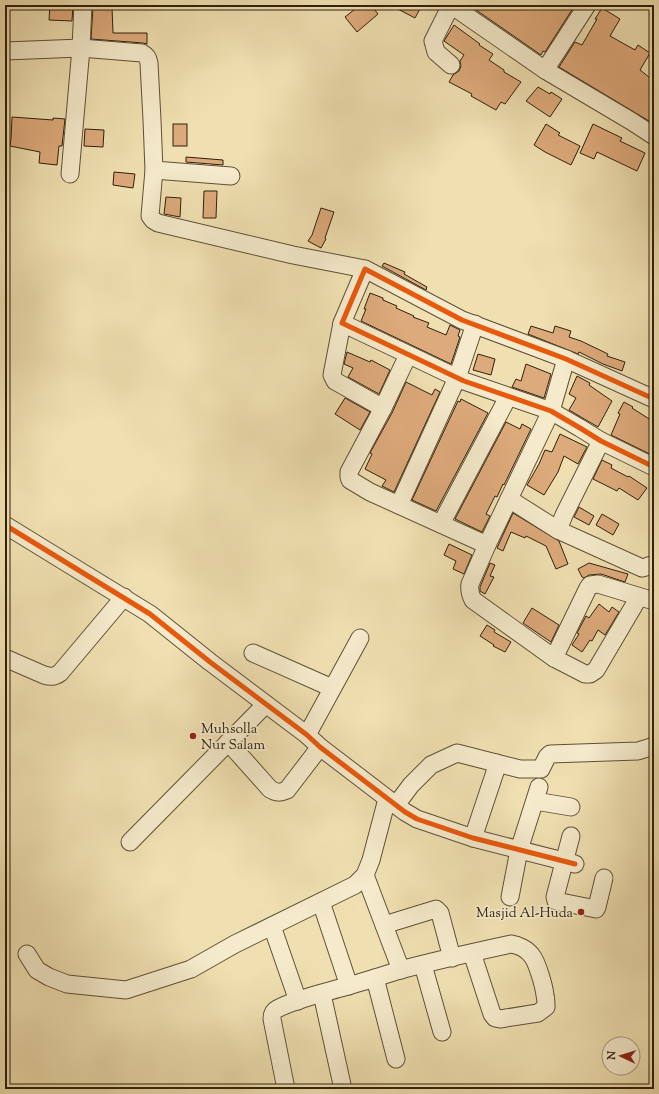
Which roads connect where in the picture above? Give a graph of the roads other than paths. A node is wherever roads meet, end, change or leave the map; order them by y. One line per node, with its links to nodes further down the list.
1 (82, 5): 4 (street)
2 (451, 5): 6 (street); 7 (street)
3 (587, 5): 7 (street)
4 (81, 48): 5 (street); 9 (street); 10 (street)
5 (5, 51)
6 (451, 65)
7 (545, 70): 8 (street)
8 (654, 136)
9 (154, 170): 11 (street); 12 (street)
10 (70, 174)
11 (231, 176)
12 (365, 269): 13 (street); 14 (street)
13 (342, 323): 15 (street); 20 (street)
14 (475, 324): 16 (street); 17 (street)
15 (408, 355): 17 (street); 20 (street)
16 (566, 359): 19 (street); 21 (street)
17 (457, 378): 18 (street); 25 (street)
18 (508, 397): 21 (street); 26 (street)
19 (654, 399)
20 (384, 408): 25 (street)
21 (551, 412): 22 (street); 24 (street)
22 (601, 441): 23 (street); 28 (street)
23 (654, 466)
24 (509, 499): 28 (street); 29 (street)
25 (399, 505): 26 (street)
26 (441, 524): 29 (street)
27 (5, 525): 31 (street)
28 (558, 530): 30 (street)
29 (488, 545): 36 (street)
30 (654, 564)
31 (124, 597): 35 (street); 38 (street)
32 (647, 599): 36 (street); 36 (street)
33 (360, 638): 37 (street)
34 (253, 653): 37 (street)
35 (5, 658)
36 (554, 658)
37 (332, 688): 39 (street)
38 (265, 704): 39 (street); 40 (street)
39 (307, 735): 42 (street)
40 (228, 742): 42 (street); 48 (street)
41 (654, 746): 43 (street)
42 (320, 747): 44 (street)
43 (496, 762): 44 (street); 47 (street)
44 (391, 802): 47 (street); 51 (street)
45 (571, 807): 49 (street)
46 (571, 836): 50 (street)
47 (473, 838): 49 (street)
48 (130, 842)
49 (519, 850): 50 (street); 53 (street)
50 (570, 862): 52 (street)
51 (365, 875): 54 (street); 55 (street)
52 (604, 878)
53 (510, 898)
54 (321, 902): 56 (street); 63 (street)
55 (384, 925): 59 (street); 61 (street)
56 (272, 926): 58 (street); 65 (street)
57 (472, 953): 57 (street); 59 (street)
58 (27, 954)
59 (452, 958): 60 (street)
60 (423, 965): 61 (street); 66 (street)
61 (401, 970): 62 (street)
62 (375, 978): 63 (street); 67 (street)
63 (349, 986): 64 (street)
64 (322, 994): 65 (street); 69 (street)
65 (298, 1001): 68 (street)
66 (442, 1032)
67 (396, 1059)
68 (286, 1089)
69 (343, 1089)

